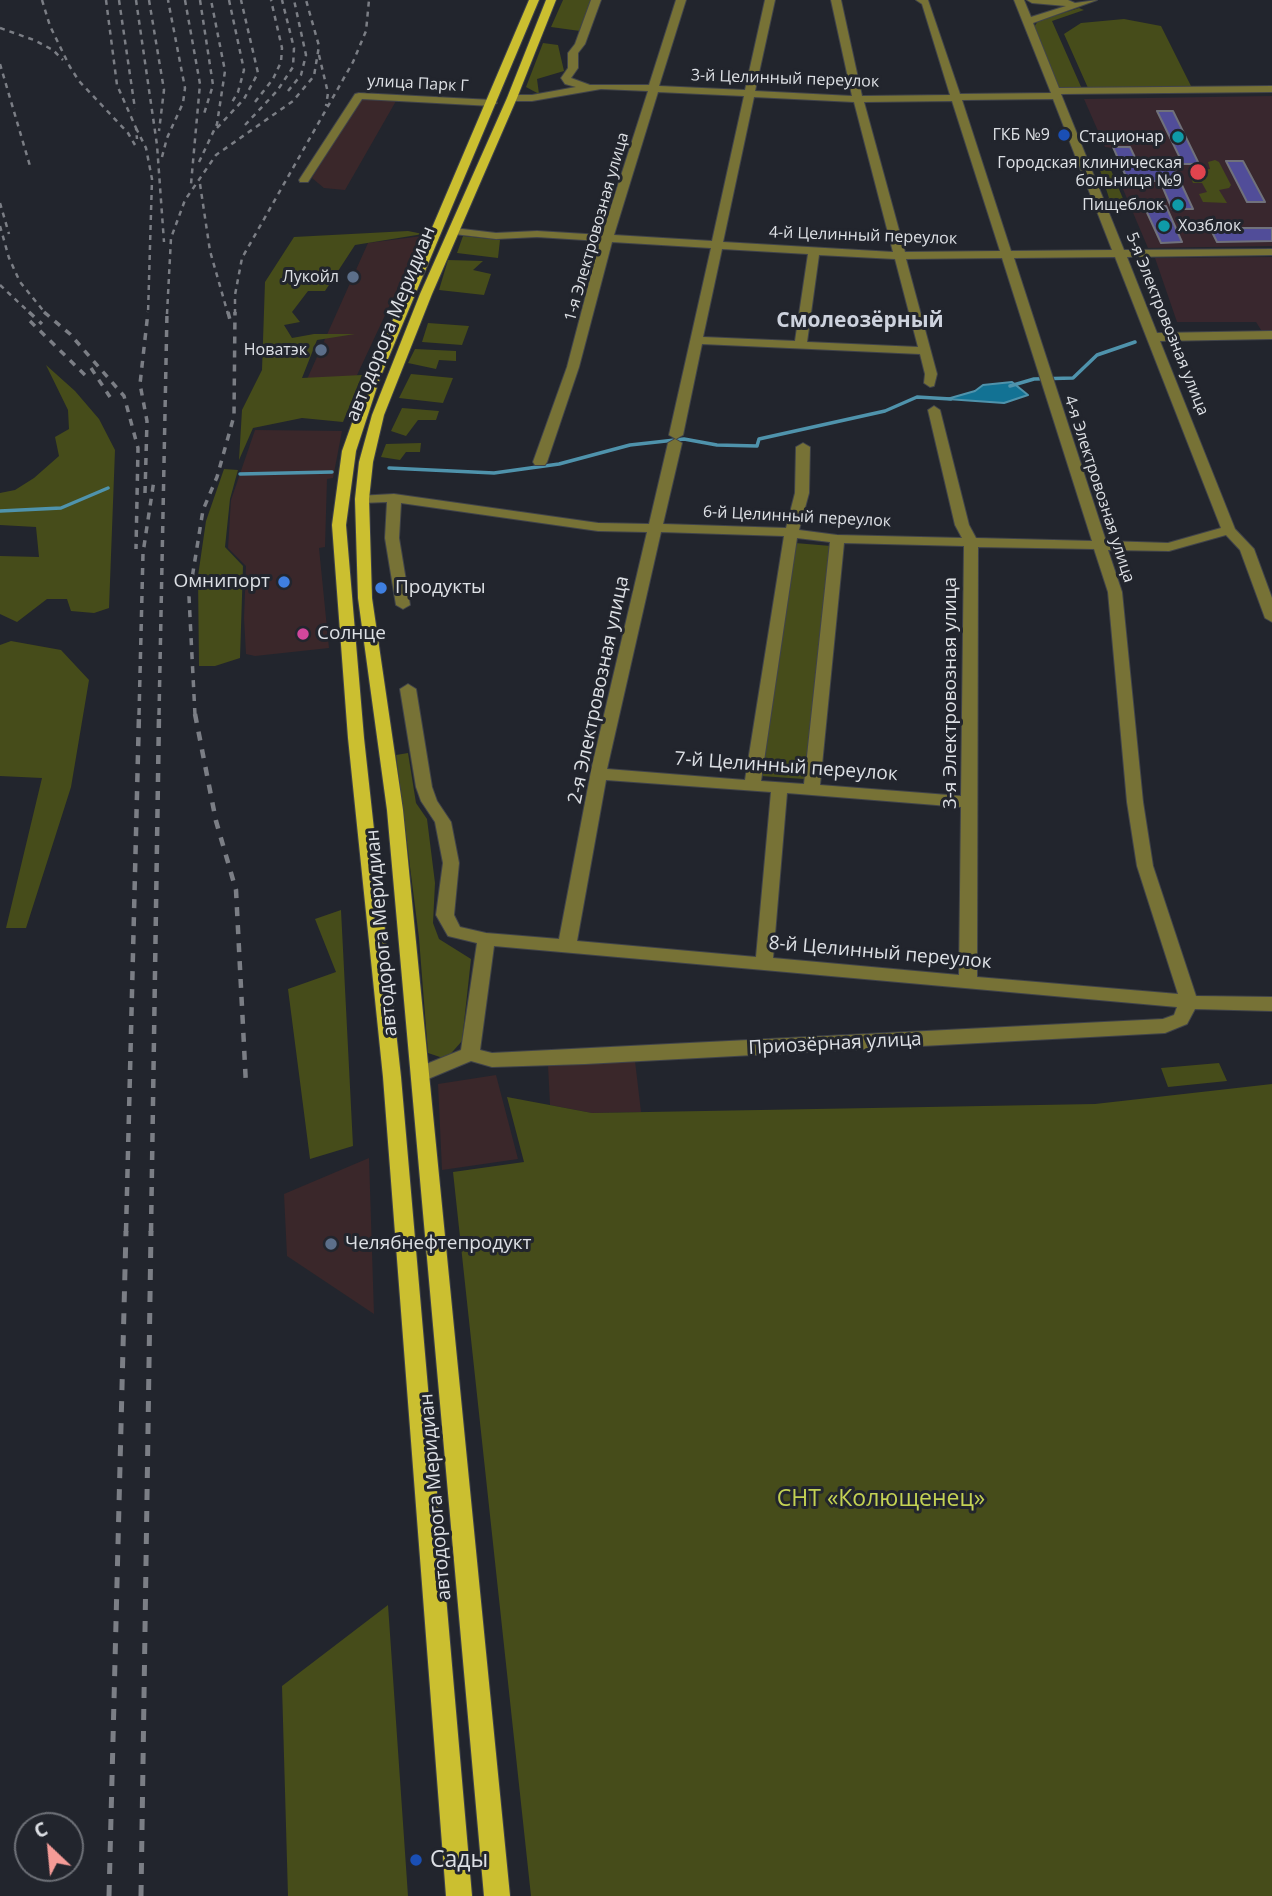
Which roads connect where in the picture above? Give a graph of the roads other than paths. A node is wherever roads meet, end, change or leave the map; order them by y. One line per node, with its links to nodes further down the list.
1 (534, 0): 20 (main road, автодорога Меридиан)
2 (551, 0): 17 (main road, автодорога Меридиан)
3 (596, 0): 12 (street)
4 (681, 0): 13 (street, 1-я Электровозная улица)
5 (770, 0): 15 (street, 2-я Электровозная улица)
6 (836, 0): 19 (street)
7 (921, 0): 18 (street, 4-я Электровозная улица)
8 (1019, 0): 11 (street, 5-я Электровозная улица)
9 (1032, 0): 10 (street)
10 (1092, 0): 11 (street)
11 (1026, 22): 16 (street, 5-я Электровозная улица)
12 (590, 88): 13 (street, 3-й Целинный переулок); 17 (street, 3-й Целинный переулок)
13 (655, 89): 15 (street, 3-й Целинный переулок); 23 (street, 1-я Электровозная улица)
14 (1272, 89): 16 (street, 3-й Целинный переулок)
15 (749, 94): 19 (street, 3-й Целинный переулок); 24 (street, 2-я Электровозная улица)
16 (1056, 94): 18 (street, 3-й Целинный переулок); 27 (street, 5-я Электровозная улица)
17 (512, 98): 22 (main road, автодорога Меридиан)
18 (956, 98): 19 (street, 3-й Целинный переулок); 28 (street, 4-я Электровозная улица)
19 (858, 99): 29 (street)
20 (492, 103): 21 (street, улица Парк Г); 41 (main road, автодорога Меридиан)
21 (304, 180)
22 (454, 231): 23 (street, 4-й Целинный переулок); 40 (main road, автодорога Меридиан)
23 (607, 238): 24 (street, 4-й Целинный переулок); 38 (street, 1-я Электровозная улица)
24 (719, 245): 25 (street, 4-й Целинный переулок); 32 (street, 2-я Электровозная улица)
25 (814, 252): 29 (street, 4-й Целинный переулок); 33 (street)
26 (1272, 252): 27 (street, 4-й Целинный переулок)
27 (1120, 254): 28 (street, 4-й Целинный переулок); 31 (street, 5-я Электровозная улица)
28 (1005, 255): 29 (street, 4-й Целинный переулок); 47 (street, 4-я Электровозная улица)
29 (900, 256): 34 (street)
30 (1272, 335): 31 (street)
31 (1154, 337): 43 (street, 5-я Электровозная улица)
32 (695, 340): 33 (street); 42 (street, 2-я Электровозная улица)
33 (800, 346): 34 (street)
34 (925, 351): 35 (street)
35 (930, 383)
36 (934, 410): 46 (street, 3-я Электровозная улица)
37 (803, 447): 44 (street)
38 (540, 462)
39 (394, 498): 40 (street, 6-й Целинный переулок); 42 (street, 6-й Целинный переулок); 49 (street)
40 (362, 499): 41 (main road); 64 (main road, автодорога Меридиан)
41 (342, 500): 65 (main road, автодорога Меридиан)
42 (654, 528): 44 (street, 6-й Целинный переулок); 52 (street, 2-я Электровозная улица)
43 (1229, 530): 47 (street, 6-й Целинный переулок); 48 (street, 5-я Электровозная улица)
44 (791, 535): 45 (street, 6-й Целинный переулок); 53 (street)
45 (837, 539): 46 (street, 6-й Целинный переулок); 55 (street)
46 (971, 541): 47 (street, 6-й Целинный переулок); 56 (street, 3-я Электровозная улица)
47 (1101, 547): 61 (street, 4-я Электровозная улица)
48 (1269, 598): 50 (street, 5-я Электровозная улица)
49 (403, 605)
50 (1272, 618)
51 (408, 689): 57 (street, 8-й Целинный переулок)
52 (599, 774): 53 (street, 7-й Целинный переулок); 58 (street, 2-я Электровозная улица)
53 (752, 785): 54 (street, 7-й Целинный переулок)
54 (780, 786): 55 (street, 7-й Целинный переулок); 59 (street)
55 (812, 789): 56 (street, 7-й Целинный переулок)
56 (970, 802): 60 (street, 3-я Электровозная улица)
57 (486, 939): 58 (street, 8-й Целинный переулок); 63 (street)
58 (567, 946): 59 (street, 8-й Целинный переулок)
59 (764, 964): 60 (street, 8-й Целинный переулок)
60 (968, 982): 61 (street, 8-й Целинный переулок)
61 (1189, 1002): 62 (street, 8-й Целинный переулок); 63 (street, Приозёрная улица)
62 (1272, 1004)
63 (470, 1054): 64 (street)
64 (421, 1074): 65 (main road); 67 (main road, автодорога Меридиан)
65 (392, 1077): 66 (main road, автодорога Меридиан)
66 (459, 1896)
67 (497, 1896)

